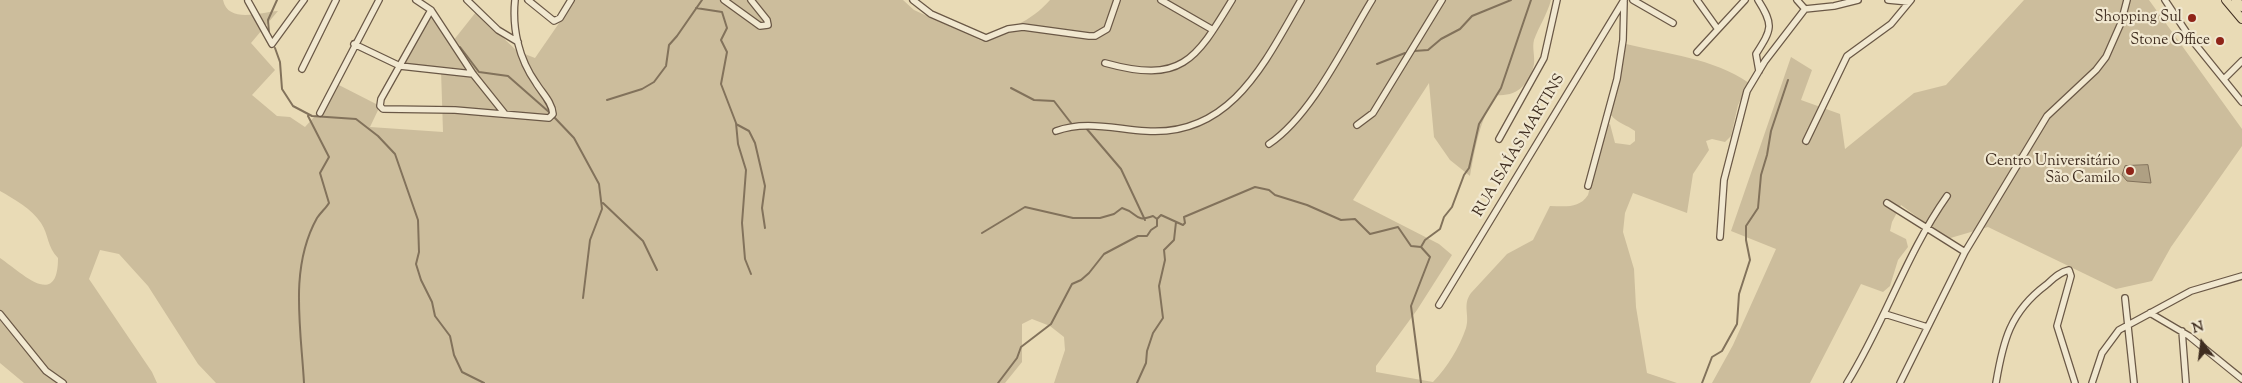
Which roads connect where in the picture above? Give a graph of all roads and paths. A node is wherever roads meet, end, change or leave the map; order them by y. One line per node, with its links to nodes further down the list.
1 (304, 0): 31 (street)
2 (336, 0): 46 (street)
3 (378, 0): 41 (street)
4 (416, 0): 35 (street)
5 (467, 0): 40 (street)
6 (515, 0): 40 (street)
7 (528, 0): 8 (street)
8 (572, 0)
9 (724, 0): 10 (street)
10 (751, 0)
11 (913, 0): 12 (street)
12 (1117, 0)
13 (1161, 0): 39 (street)
14 (1232, 0): 39 (street)
15 (1301, 0): 54 (street)
16 (1372, 0): 57 (street)
17 (1442, 0): 53 (street)
18 (1557, 0): 55 (street)
19 (1624, 0): 58 (street); 66 (street, RUA ISAÍAS MARTINS)
20 (1633, 0): 37 (street)
21 (1697, 0): 38 (street)
22 (1745, 0): 38 (street)
23 (1758, 0): 47 (street)
24 (1796, 0): 34 (street)
25 (1858, 0): 34 (street)
26 (1888, 0): 32 (street)
27 (2126, 0): 63 (street)
28 (2165, 0): 49 (street)
29 (2226, 0): 36 (highway)
30 (2236, 0): 33 (highway)
31 (248, 1)
32 (1910, 1): 56 (street)
33 (2242, 7)
34 (1805, 8): 47 (street)
35 (431, 10): 45 (street); 48 (street)
36 (2242, 19)
37 (1673, 23)
38 (1718, 28): 42 (street)
39 (1213, 30): 44 (street)
40 (518, 42): 52 (street)
41 (354, 44): 45 (street); 51 (street)
42 (1697, 52)
43 (2242, 61): 49 (street)
44 (1105, 62)
45 (400, 66): 48 (street); 52 (street)
46 (302, 69)
47 (1759, 71): 62 (street)
48 (473, 74): 52 (street)
49 (2224, 79): 50 (street)
50 (2242, 102)
51 (320, 113)
52 (505, 114)
53 (1357, 125)
54 (1056, 132)
55 (1499, 139)
56 (1806, 141)
57 (1269, 144)
58 (1588, 186)
59 (1947, 196): 61 (street)
60 (1888, 202): 61 (street)
61 (1926, 226): 63 (street); 69 (street)
62 (1720, 237)
63 (1965, 252): 71 (street)
64 (2242, 276): 67 (street)
65 (2125, 298): 70 (street)
66 (1439, 305)
67 (2150, 313): 70 (street); 72 (street)
68 (0, 314): 74 (street)
69 (1885, 314): 71 (street); 75 (street)
70 (2127, 324): 79 (street); 80 (street)
71 (1927, 327): 76 (street)
72 (2182, 332): 73 (street); 81 (street)
73 (2242, 379)
74 (63, 383)
75 (1846, 383)
76 (1900, 383)
77 (1996, 383): 78 (street)
78 (2074, 383)
79 (2092, 383)
80 (2134, 383)
81 (2186, 383)

